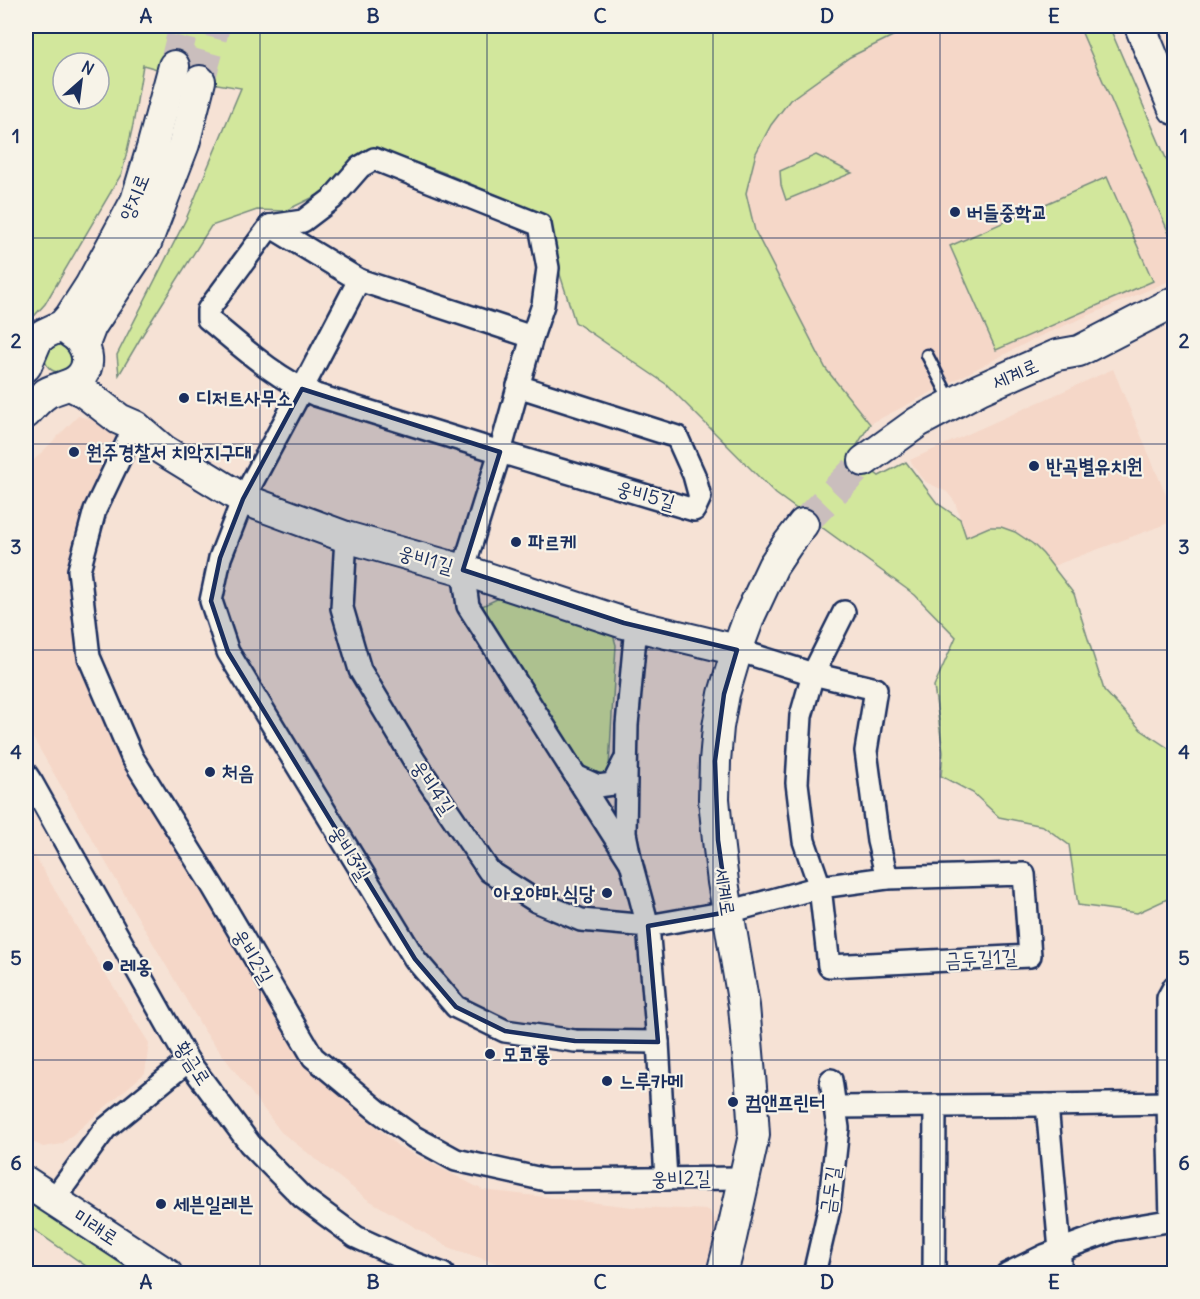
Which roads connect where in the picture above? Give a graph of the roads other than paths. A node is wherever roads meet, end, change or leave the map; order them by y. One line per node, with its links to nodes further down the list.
1 (1140, 26): 4 (street)
2 (174, 66): 11 (street, 양지로)
3 (200, 81): 11 (street, 양지로)
4 (1174, 109)
5 (270, 226): 6 (street); 8 (street); 13 (street, 웅비5길)
6 (359, 280): 8 (street); 13 (street)
7 (1174, 302): 14 (street, 세계로)
8 (532, 337): 12 (street)
9 (927, 355): 14 (lane)
10 (28, 361): 11 (street, 웅비1길); 11 (street)
11 (65, 363): 15 (street, 웅비1길)
12 (518, 386): 16 (street); 16 (street, 웅비5길)
13 (303, 389): 16 (street, 웅비5길); 18 (street)
14 (953, 404): 17 (street, 세계로)
15 (135, 426): 18 (street, 웅비1길); 43 (street, 웅비2길)
16 (500, 452): 21 (street)
17 (864, 461)
18 (243, 499): 20 (street, 웅비1길); 35 (street, 웅비3길)
19 (803, 524): 24 (street, 세계로)
20 (346, 537): 21 (street, 웅비1길); 33 (street, 웅비4길)
21 (463, 570): 23 (street, 웅비1길); 28 (street)
22 (844, 612): 25 (street, 금두길1길)
23 (636, 626): 24 (street, 웅비1길); 26 (street)
24 (737, 650): 25 (street); 32 (street, 세계로)
25 (813, 674): 30 (street); 31 (street, 금두길1길)
26 (626, 759): 28 (street); 29 (street)
27 (26, 774): 36 (street, 황금로)
28 (576, 776): 29 (street)
29 (631, 863): 33 (street)
30 (888, 878): 31 (street, 금두길1길); 31 (street, 금두길1길)
31 (820, 887): 32 (street, 금두길1길)
32 (728, 912): 33 (street, 웅비4길); 42 (street, 세계로)
33 (648, 926): 35 (street)
34 (1174, 987): 38 (street)
35 (658, 1042): 43 (street)
36 (188, 1061): 45 (street); 49 (street, 황금로)
37 (831, 1080): 41 (street, 금두길)
38 (1168, 1103): 40 (street); 46 (street)
39 (935, 1106): 40 (street); 41 (street); 52 (street)
40 (1047, 1106): 47 (street)
41 (835, 1107): 51 (street, 금두길)
42 (743, 1178): 43 (street, 웅비2길); 50 (street, 세계로)
43 (666, 1179)
44 (26, 1182): 45 (street, 미래로)
45 (54, 1199): 48 (street, 미래로)
46 (1173, 1220): 47 (street)
47 (1060, 1250): 53 (street); 54 (street)
48 (166, 1274)
49 (442, 1274)
50 (722, 1274)
51 (814, 1274)
52 (934, 1274)
53 (1007, 1274)
54 (1060, 1274)

